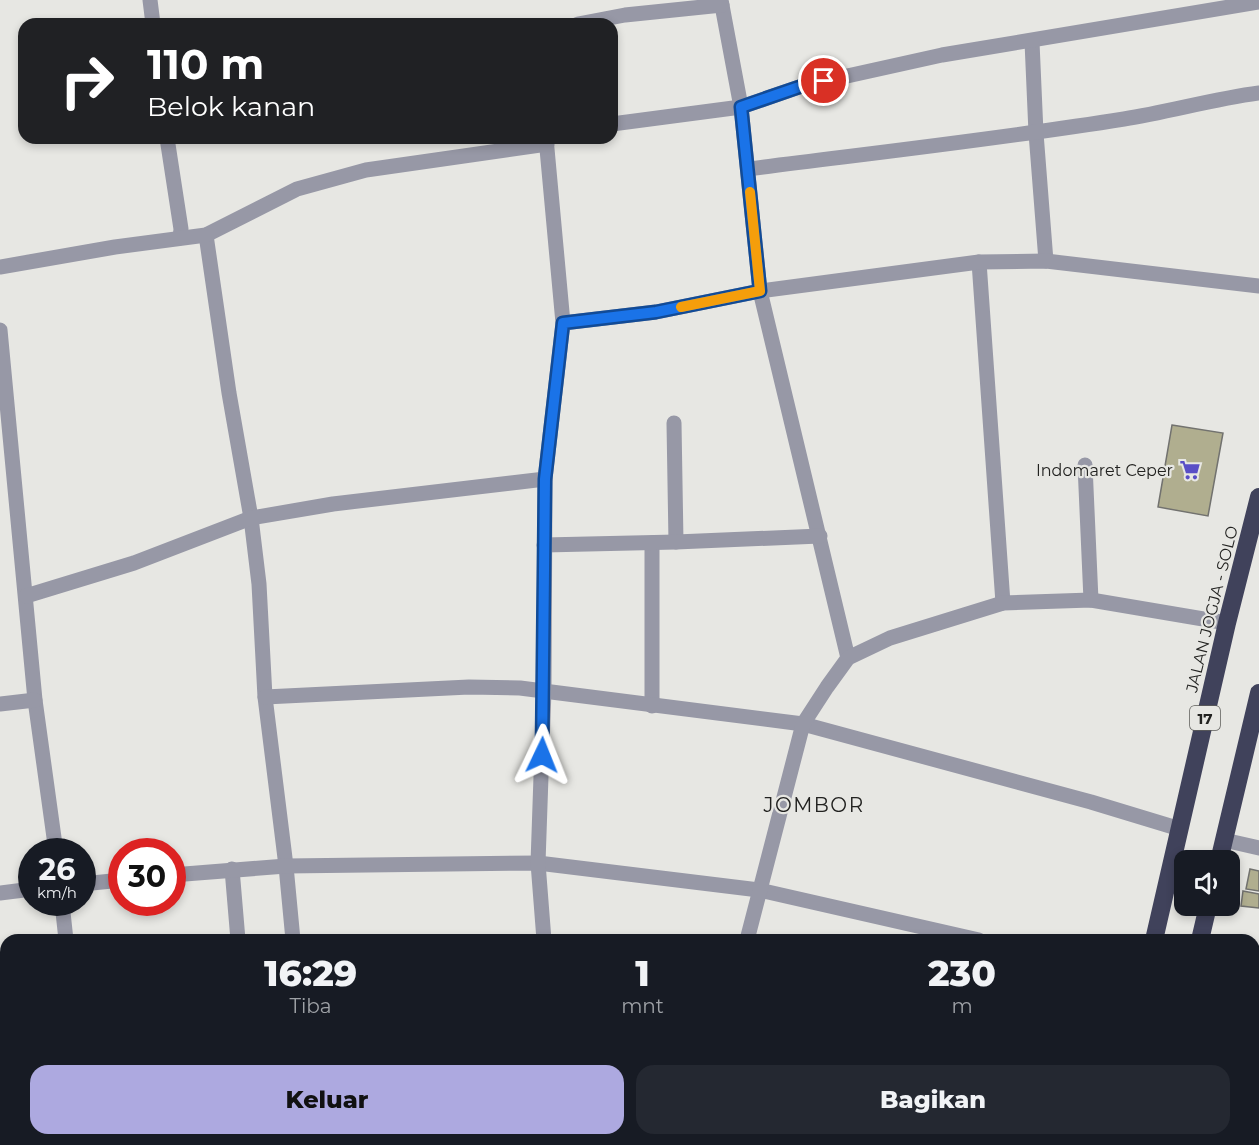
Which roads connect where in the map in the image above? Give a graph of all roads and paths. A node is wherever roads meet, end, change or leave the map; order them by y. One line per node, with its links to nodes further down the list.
1 (150, 0): 4 (street)
2 (722, 2): 5 (street); 8 (street)
3 (1259, 2): 6 (street)
4 (152, 18)
5 (609, 18)
6 (1032, 42): 8 (street); 10 (street)
7 (1259, 93): 10 (street)
8 (741, 107): 9 (street); 14 (street)
9 (618, 123)
10 (1036, 133): 14 (street); 17 (street)
11 (168, 144): 16 (street)
12 (527, 144): 15 (street)
13 (546, 144): 22 (street)
14 (747, 169): 21 (street)
15 (206, 235): 16 (street); 29 (street)
16 (180, 238): 19 (street)
17 (1046, 261): 18 (street); 20 (street)
18 (979, 262): 21 (street); 36 (street)
19 (0, 267)
20 (1259, 286)
21 (760, 291): 22 (street); 30 (street)
22 (563, 323): 26 (street)
23 (0, 330): 27 (street)
24 (674, 423): 31 (street)
25 (1085, 465): 35 (street)
26 (545, 479): 29 (street); 33 (street)
27 (7, 490): 34 (street)
28 (1259, 496): 37 (highway, JALAN JOGJA - SOLO / 17)
29 (251, 518): 34 (street); 41 (street)
30 (820, 536): 31 (street); 38 (street)
31 (676, 542): 32 (street)
32 (652, 543): 33 (street); 44 (street)
33 (544, 544): 39 (street)
34 (26, 596): 42 (street)
35 (1091, 600): 36 (street); 37 (street)
36 (1003, 603): 38 (street)
37 (1227, 623): 46 (highway, JALAN JOGJA - SOLO / 17)
38 (848, 658): 45 (street)
39 (544, 690): 41 (street); 44 (street); 51 (street)
40 (1259, 693): 48 (highway)
41 (265, 697): 52 (street)
42 (35, 700): 43 (street); 47 (street)
43 (0, 704)
44 (652, 706): 45 (street)
45 (803, 724): 46 (street); 56 (street)
46 (1180, 830): 66 (highway, JALAN JOGJA - SOLO / 17)
47 (54, 838)
48 (1224, 840): 49 (street); 50 (highway)
49 (1259, 848)
50 (1222, 850)
51 (538, 863): 52 (street); 56 (street); 63 (street)
52 (286, 866): 53 (street); 62 (street)
53 (232, 869): 54 (street); 61 (street)
54 (186, 874)
55 (18, 890): 57 (street)
56 (759, 890): 64 (street); 65 (street)
57 (0, 892)
58 (63, 916): 60 (street)
59 (1206, 916): 67 (highway)
60 (65, 934)
61 (237, 934)
62 (292, 934)
63 (544, 934)
64 (748, 934)
65 (953, 934)
66 (1155, 934)
67 (1201, 934)

